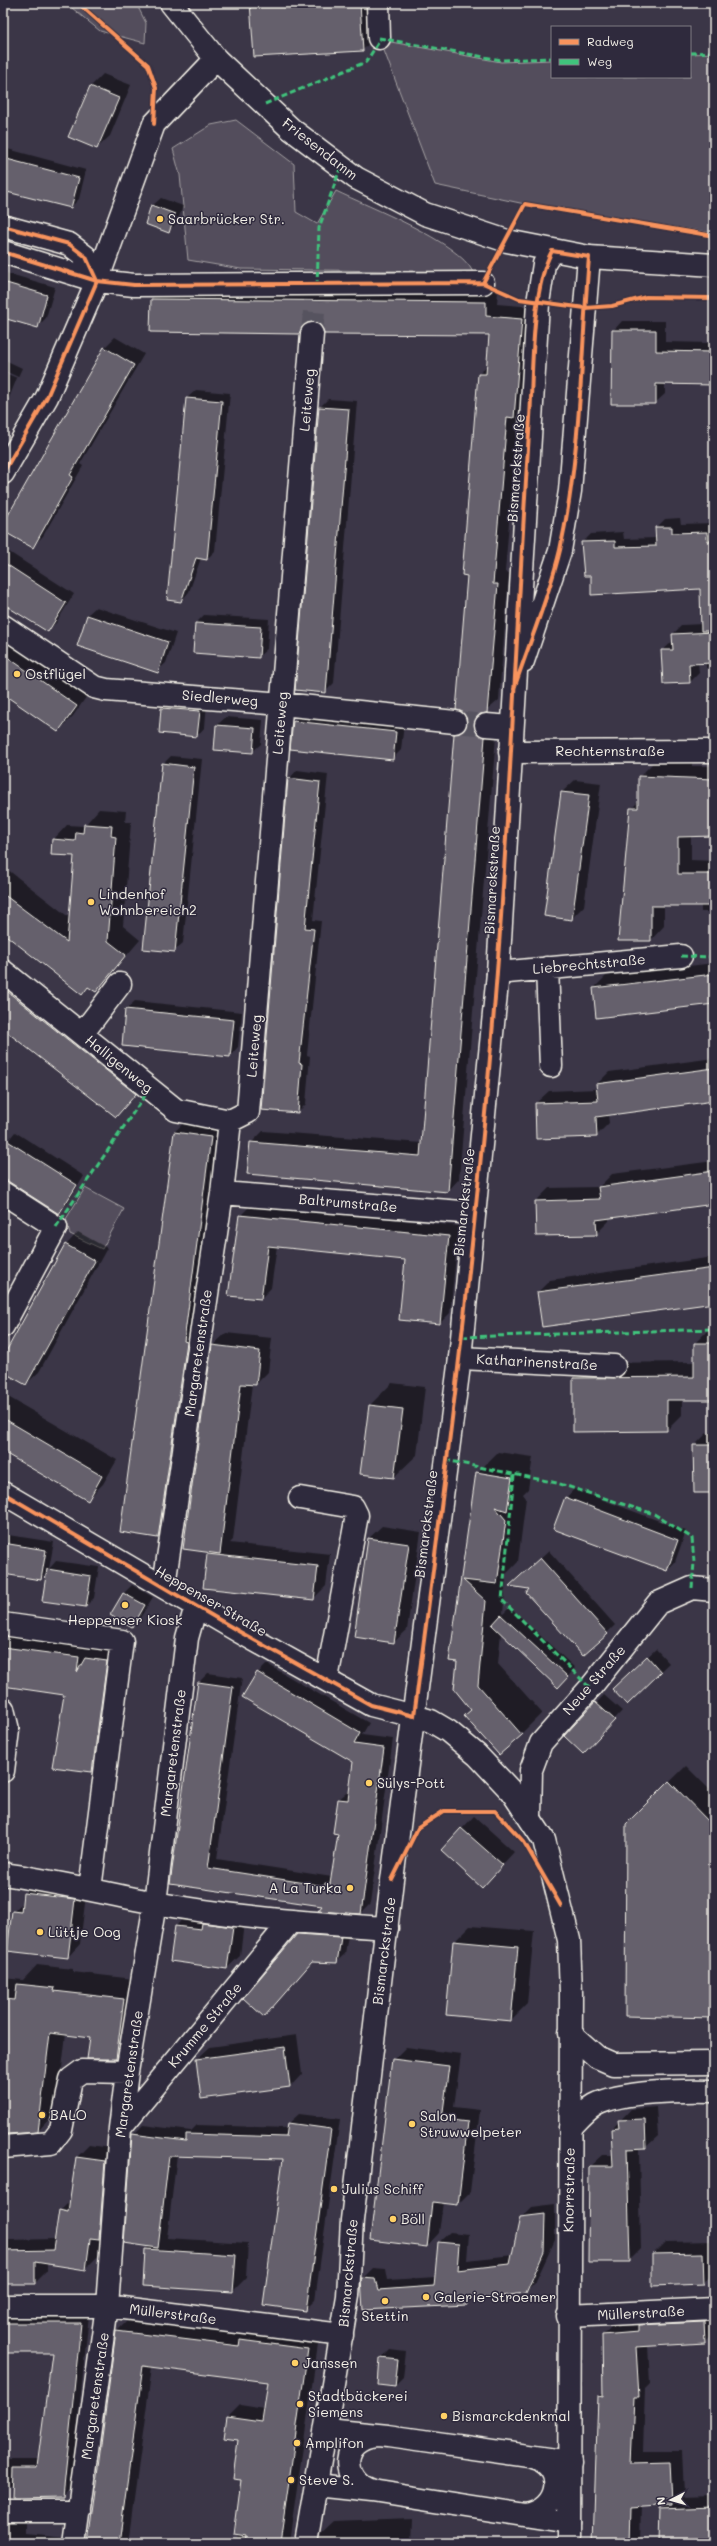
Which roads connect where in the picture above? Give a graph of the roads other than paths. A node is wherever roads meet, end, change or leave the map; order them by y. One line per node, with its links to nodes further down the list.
1 (172, 3): 4 (street, Friesendamm)
2 (378, 3): 3 (street)
3 (380, 38)
4 (216, 59): 6 (street, Friesendamm); 11 (street)
5 (3, 226): 11 (street)
6 (506, 241): 7 (street, Friesendamm); 13 (street, Friesendamm)
7 (552, 251): 9 (street, Friesendamm); 13 (street, Bismarckstraße)
8 (3, 252): 11 (street)
9 (589, 257): 10 (street, Friesendamm); 17 (street, Bismarckstraße)
10 (714, 265)
11 (97, 281): 12 (street); 15 (street)
12 (483, 284)
13 (539, 286): 17 (street, Bismarckstraße)
14 (312, 334): 18 (street, Leiteweg)
15 (3, 473)
16 (3, 626): 18 (street, Siedlerweg)
17 (514, 689): 21 (street, Bismarckstraße)
18 (282, 704): 19 (street, Siedlerweg); 31 (street, Leiteweg)
19 (455, 722)
20 (486, 725): 21 (street)
21 (512, 727): 23 (street, Bismarckstraße)
22 (711, 751): 23 (street, Rechternstraße)
23 (510, 752): 27 (street, Bismarckstraße)
24 (681, 956): 25 (street, Liebrechtstraße)
25 (548, 968): 27 (street, Liebrechtstraße); 30 (street)
26 (3, 971): 29 (street, Halligenweg)
27 (498, 973): 34 (street, Bismarckstraße)
28 (120, 984): 29 (street)
29 (82, 1034): 31 (street, Halligenweg)
30 (551, 1066)
31 (239, 1117): 32 (street, Margaretenstraße)
32 (222, 1192): 34 (street, Baltrumstraße); 40 (street, Margaretenstraße)
33 (3, 1193): 35 (street)
34 (474, 1213): 36 (street, Bismarckstraße)
35 (3, 1326)
36 (460, 1358): 37 (street, Katharinenstraße); 46 (street, Bismarckstraße)
37 (614, 1366)
38 (3, 1493): 40 (street, Heppenser Straße)
39 (300, 1498): 44 (street)
40 (164, 1585): 42 (street, Heppenser Straße)
41 (714, 1590): 48 (street, Neue Straße)
42 (196, 1606): 44 (street, Heppenser Straße); 52 (street, Margaretenstraße)
43 (3, 1624): 51 (street)
44 (327, 1680): 46 (street, Heppenser Straße)
45 (3, 1709): 47 (street)
46 (414, 1716): 48 (street, Heppenser Straße); 54 (street, Bismarckstraße)
47 (3, 1771)
48 (530, 1818): 49 (street, Heppenser Straße)
49 (544, 1840): 55 (street, Knorrstraße)
50 (3, 1874): 51 (street)
51 (90, 1889): 52 (street)
52 (155, 1903): 53 (street); 57 (street, Margaretenstraße)
53 (290, 1922): 54 (street); 59 (street, Krumme Straße)
54 (387, 1928): 66 (street, Bismarckstraße)
55 (570, 2033): 56 (street); 60 (street, Knorrstraße)
56 (712, 2062)
57 (127, 2072): 59 (street, Margaretenstraße); 61 (street)
58 (714, 2091): 60 (street)
59 (120, 2128): 63 (street, Margaretenstraße)
60 (570, 2128): 65 (street, Knorrstraße)
61 (3, 2147)
62 (3, 2306): 63 (street, Müllerstraße)
63 (107, 2306): 66 (street, Müllerstraße); 74 (street, Margaretenstraße)
64 (714, 2309): 65 (street, Müllerstraße)
65 (568, 2316): 70 (street, Knorrstraße)
66 (342, 2335): 67 (street, Bismarckstraße)
67 (327, 2430): 68 (street); 71 (street, Bismarckstraße)
68 (377, 2435): 69 (street); 72 (street)
69 (529, 2456): 70 (street); 75 (street)
70 (570, 2462): 76 (street, Knorrstraße)
71 (316, 2485): 72 (street); 78 (street, Bismarckstraße)
72 (372, 2491): 75 (street)
73 (3, 2511): 74 (street)
74 (79, 2511): 77 (street, Margaretenstraße)
75 (525, 2515): 76 (street)
76 (569, 2522): 79 (street, Knorrstraße)
77 (74, 2543)
78 (306, 2543)
79 (569, 2543)

